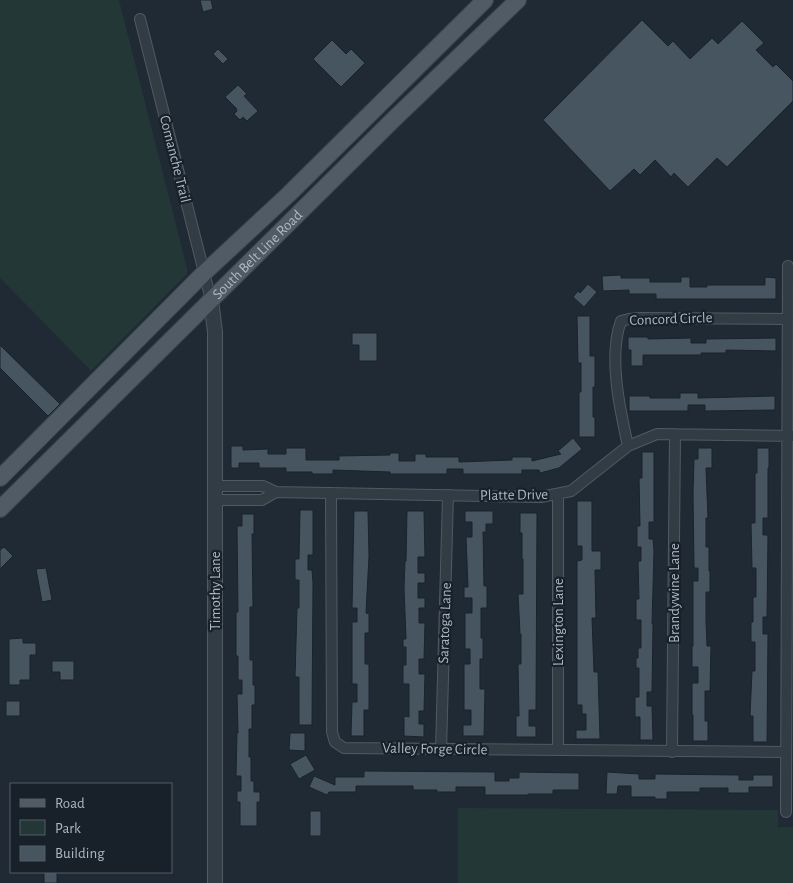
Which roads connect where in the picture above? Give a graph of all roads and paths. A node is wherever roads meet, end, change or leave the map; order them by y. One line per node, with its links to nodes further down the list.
1 (486, 0): 5 (main road, South Belt Line Road)
2 (518, 0): 6 (main road, South Belt Line Road)
3 (140, 19): 5 (street, Comanche Trail)
4 (788, 266): 7 (street)
5 (204, 273): 6 (street, Comanche Trail); 11 (main road, South Belt Line Road)
6 (211, 300): 12 (street, Timothy Lane); 16 (main road, South Belt Line Road)
7 (788, 318): 9 (street); 10 (street, Concord Circle)
8 (675, 434): 9 (street, Platte Drive); 10 (street, Platte Drive); 19 (street, Brandywine Lane)
9 (790, 436): 20 (street)
10 (628, 446): 14 (street, Platte Drive)
11 (0, 478)
12 (215, 493): 13 (street, Platte Drive); 22 (street, Timothy Lane)
13 (331, 493): 15 (street, Platte Drive); 17 (street, Valley Forge Circle)
14 (558, 494): 15 (street, Platte Drive); 18 (street, Lexington Lane)
15 (448, 495): 17 (street, Saratoga Lane)
16 (0, 510)
17 (441, 750): 18 (street, Valley Forge Circle)
18 (558, 750): 19 (street, Valley Forge Circle)
19 (672, 752): 20 (street, Valley Forge Circle)
20 (785, 752): 21 (street)
21 (786, 812)
22 (215, 883)

